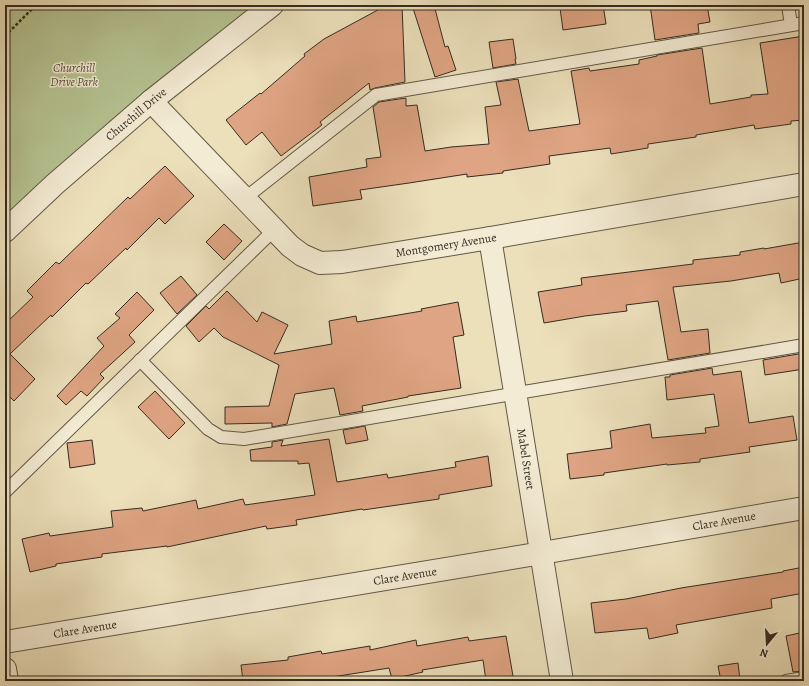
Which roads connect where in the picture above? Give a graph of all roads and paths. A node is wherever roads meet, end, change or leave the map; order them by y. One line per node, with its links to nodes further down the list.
1 (36, 5): 6 (path)
2 (272, 5): 7 (street, Churchill Drive)
3 (788, 5): 5 (lane)
4 (804, 23): 5 (lane)
5 (791, 25): 9 (lane)
6 (5, 36)
7 (151, 101): 9 (street, Montgomery Avenue); 11 (street, Churchill Drive)
8 (804, 184): 12 (street, Montgomery Avenue)
9 (244, 199): 10 (street, Montgomery Avenue)
10 (274, 230): 12 (street, Montgomery Avenue); 14 (lane)
11 (5, 231)
12 (490, 238): 15 (street, Mabel Street)
13 (804, 345): 15 (lane)
14 (140, 360): 15 (lane); 16 (lane)
15 (515, 394): 18 (street, Mabel Street)
16 (5, 492)
17 (804, 508): 18 (street, Clare Avenue)
18 (542, 553): 19 (street, Clare Avenue); 23 (street, Mabel Street)
19 (5, 642)
20 (5, 669): 22 (street)
21 (804, 678): 24 (lane)
22 (7, 681)
23 (562, 681)
24 (786, 681)

